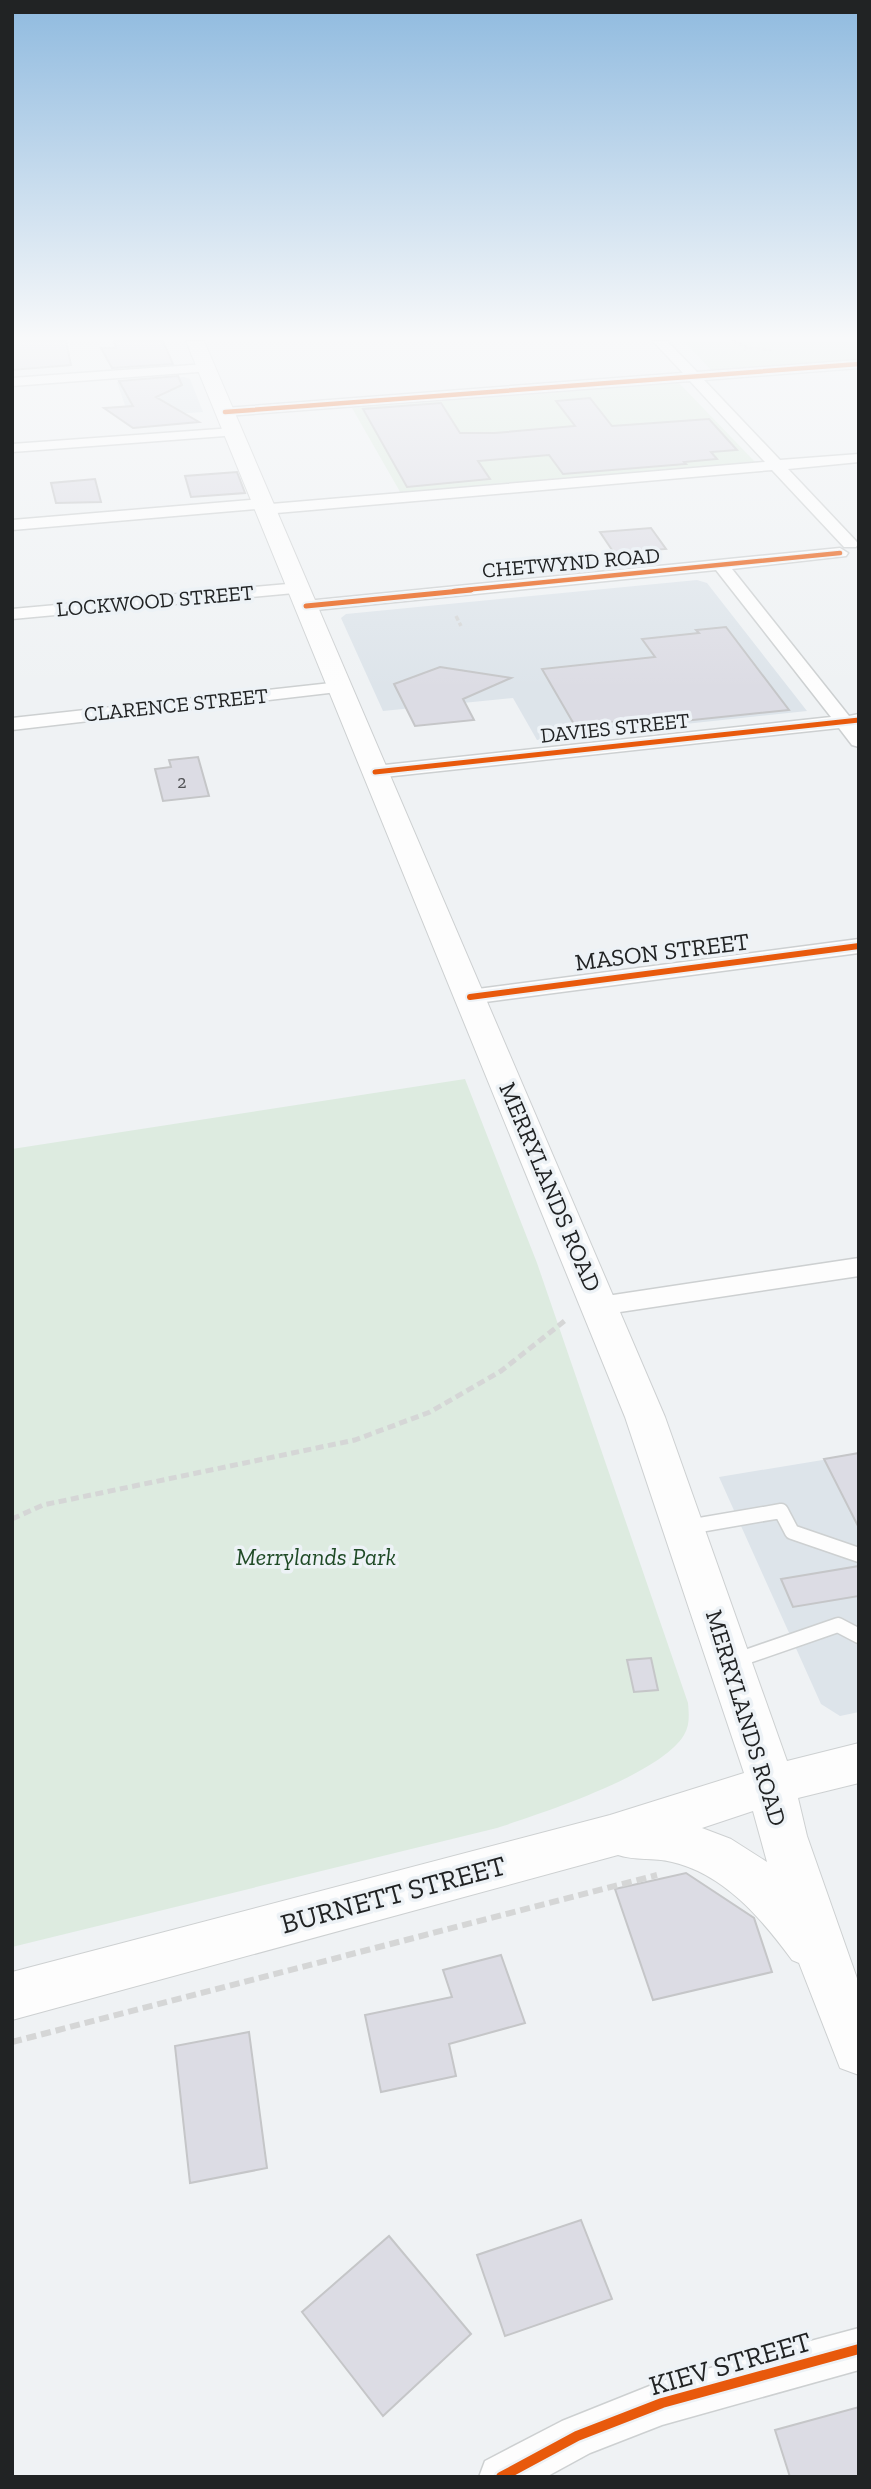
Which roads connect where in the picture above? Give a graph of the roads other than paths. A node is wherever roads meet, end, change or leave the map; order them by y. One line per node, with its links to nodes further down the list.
1 (243, 457): 5 (main road, MERRYLANDS ROAD)
2 (770, 457): 4 (street)
3 (859, 458): 4 (street)
4 (777, 465): 5 (street); 7 (street)
5 (264, 507): 6 (street); 9 (main road, MERRYLANDS ROAD)
6 (12, 525)
7 (852, 550): 8 (street, CHETWYND ROAD)
8 (722, 567): 9 (street, CHETWYND ROAD); 12 (street)
9 (302, 597): 10 (street, LOCKWOOD STREET); 11 (main road, MERRYLANDS ROAD)
10 (12, 614)
11 (340, 687): 13 (street, CLARENCE STREET); 15 (main road, MERRYLANDS ROAD)
12 (851, 721): 14 (street); 15 (street, DAVIES STREET)
13 (12, 724)
14 (859, 741)
15 (375, 772): 17 (main road, MERRYLANDS ROAD)
16 (859, 946): 17 (street, MASON STREET)
17 (470, 996): 19 (main road, MERRYLANDS ROAD)
18 (859, 1267): 19 (street)
19 (600, 1306): 20 (main road, MERRYLANDS ROAD)
20 (684, 1528): 21 (lane); 23 (main road, MERRYLANDS ROAD)
21 (859, 1555)
22 (859, 1636): 23 (lane)
23 (731, 1663): 25 (main road, MERRYLANDS ROAD)
24 (859, 1763): 25 (main road, BURNETT STREET)
25 (771, 1785): 26 (main road, BURNETT STREET); 27 (main road, MERRYLANDS ROAD)
26 (610, 1836): 27 (main road); 28 (main road, BURNETT STREET)
27 (825, 1964): 29 (main road, MERRYLANDS ROAD)
28 (12, 1996)
29 (859, 2050)
30 (859, 2349): 31 (street, KIEV STREET)
31 (501, 2477)

